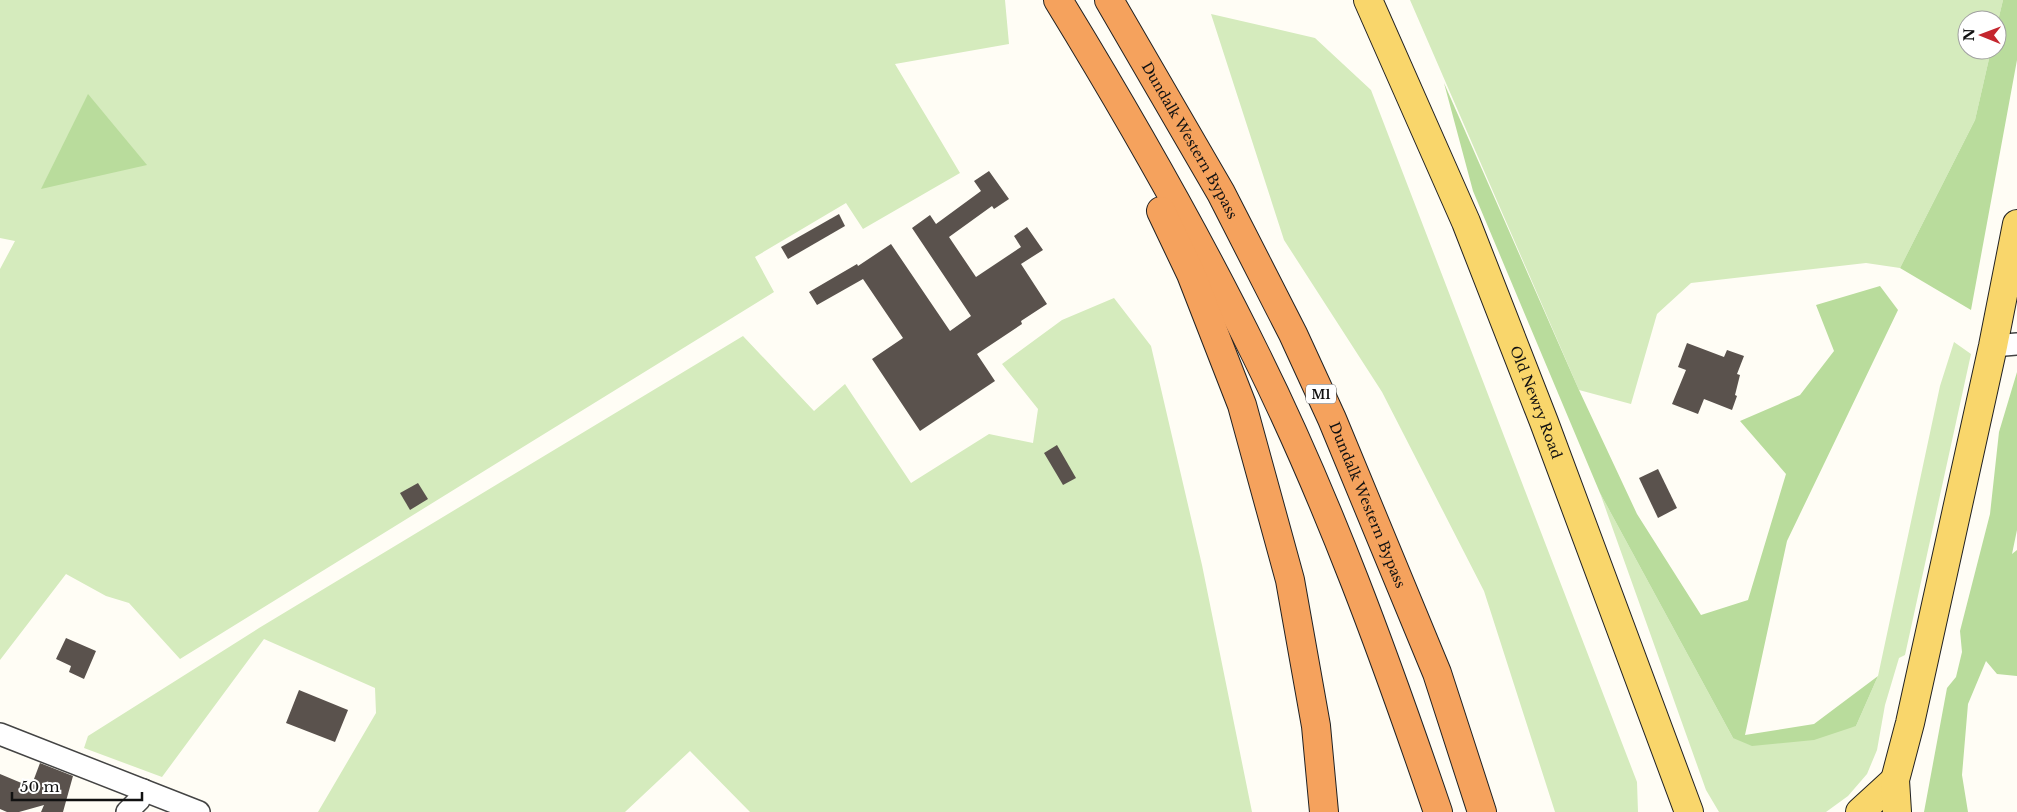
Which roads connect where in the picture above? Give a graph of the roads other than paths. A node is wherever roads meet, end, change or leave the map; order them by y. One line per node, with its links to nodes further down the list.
1 (1058, 0): 4 (highway)
2 (1109, 0): 14 (highway, Dundalk Western Bypass / M1)
3 (1368, 0): 15 (main road, Old Newry Road)
4 (1087, 47): 12 (highway); 13 (highway)
5 (2017, 224): 6 (main road)
6 (2005, 345): 8 (main road)
7 (0, 734): 9 (street)
8 (1896, 780): 16 (main road); 17 (main road)
9 (143, 790): 10 (street); 11 (street)
10 (127, 812)
11 (199, 812)
12 (1324, 812)
13 (1438, 812)
14 (1482, 812)
15 (1688, 812)
16 (1860, 812)
17 (1897, 812)

